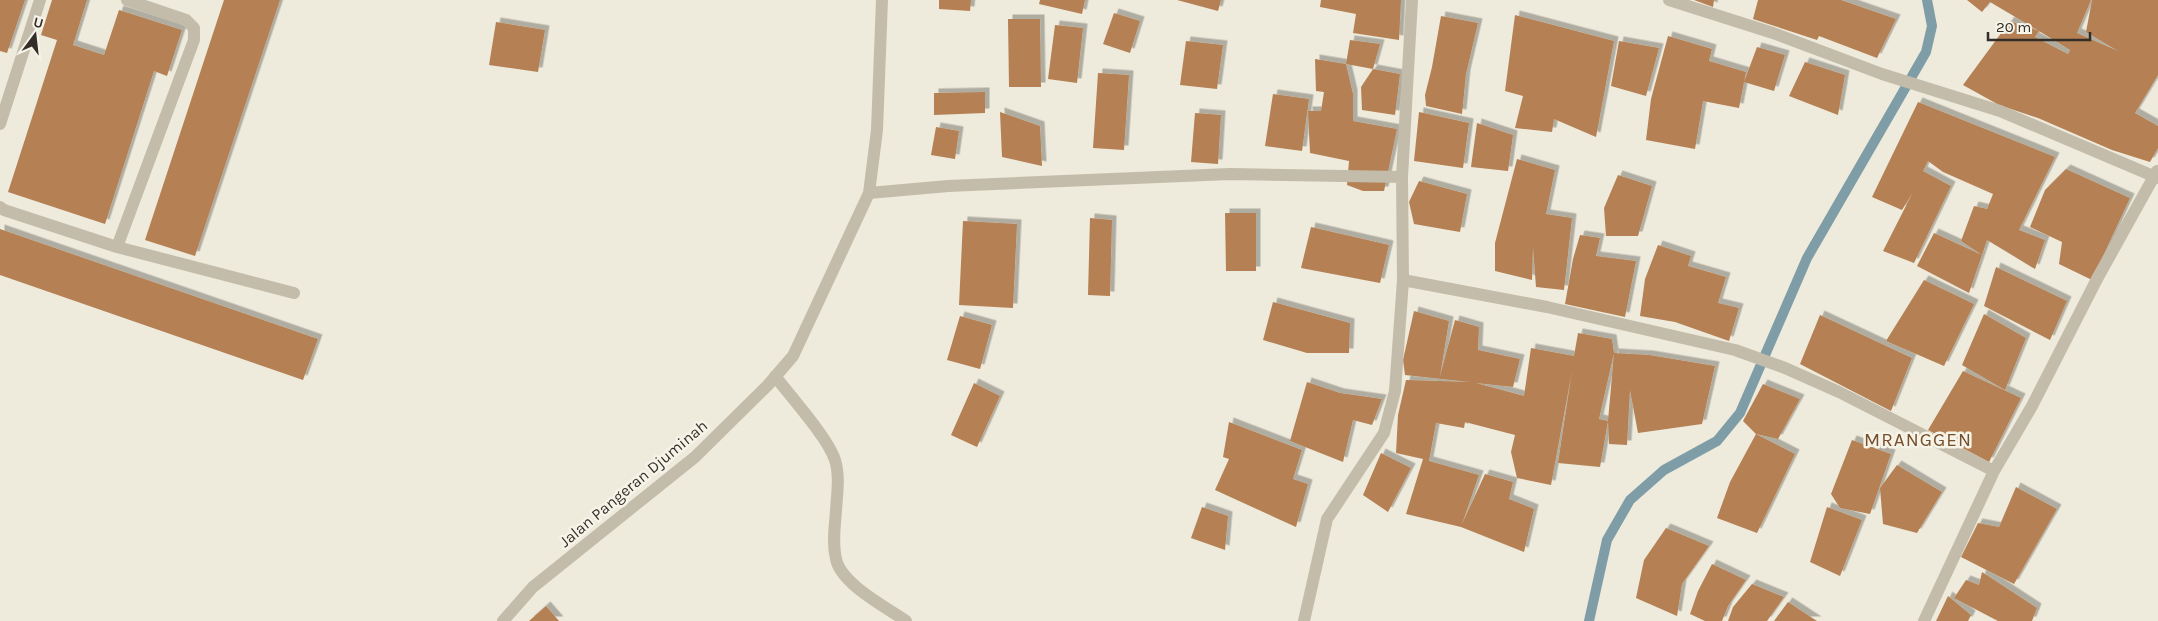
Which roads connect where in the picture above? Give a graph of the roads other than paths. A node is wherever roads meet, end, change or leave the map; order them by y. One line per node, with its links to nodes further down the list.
1 (40, 0): 6 (street)
2 (127, 0): 11 (street)
3 (882, 0): 9 (street, Jalan Pangeran Djuminah)
4 (1412, 0): 8 (street)
5 (1670, 0): 7 (street)
6 (0, 124)
7 (2157, 174): 15 (street)
8 (1402, 177): 9 (street); 12 (street)
9 (869, 193): 14 (street, Jalan Pangeran Djuminah)
10 (0, 207): 11 (street)
11 (117, 247): 13 (street)
12 (1403, 280): 15 (street); 18 (street)
13 (294, 293)
14 (775, 376): 16 (street, Jalan Pangeran Djuminah); 17 (street)
15 (1994, 471): 19 (street)
16 (504, 621)
17 (906, 621)
18 (1304, 621)
19 (1924, 621)

